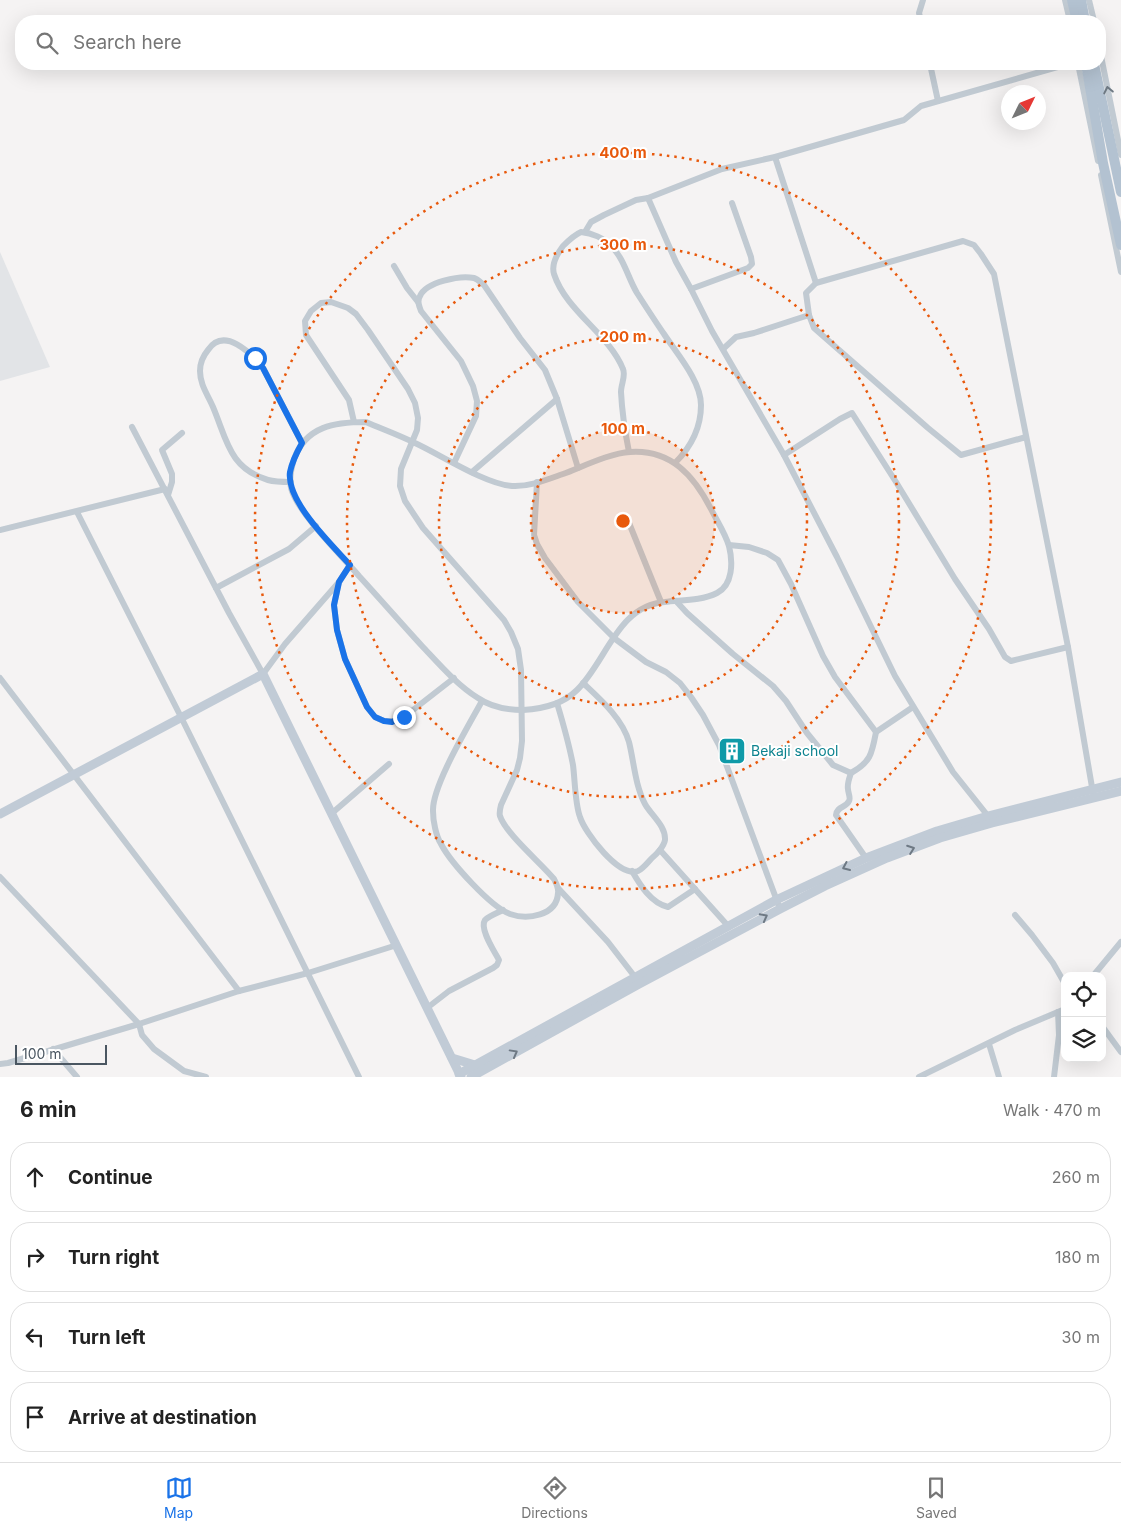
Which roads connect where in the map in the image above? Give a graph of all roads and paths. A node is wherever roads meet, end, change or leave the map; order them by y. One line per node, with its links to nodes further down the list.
1 (923, 0): 6 (street)
2 (1065, 0): 7 (street)
3 (1072, 0): 8 (main road)
4 (1081, 0): 9 (main road)
5 (1089, 0): 10 (street)
6 (920, 15)
7 (1069, 15)
8 (1076, 15)
9 (1084, 15)
10 (1093, 15)
11 (931, 70): 17 (street)
12 (1047, 70): 17 (street)
13 (1079, 70): 26 (street)
14 (1087, 70): 24 (main road)
15 (1095, 70): 20 (main road)
16 (1104, 70): 18 (street, one-way to 16)
17 (938, 101): 19 (street)
18 (1121, 155)
19 (775, 157): 21 (street); 27 (street)
20 (1121, 192)
21 (648, 198): 23 (street); 28 (street)
22 (732, 203): 28 (street)
23 (585, 232): 39 (street); 42 (street)
24 (1121, 245)
25 (394, 266): 29 (street)
26 (1121, 272)
27 (816, 283): 30 (street); 36 (street)
28 (691, 288): 31 (street)
29 (418, 302): 32 (street); 41 (street)
30 (809, 314): 31 (street); 36 (street)
31 (723, 349): 40 (street)
32 (558, 399): 43 (street); 44 (street)
33 (354, 422): 37 (street); 37 (street); 38 (street)
34 (132, 427): 47 (street)
35 (182, 433): 47 (street)
36 (1026, 437): 59 (street)
37 (413, 442): 41 (street); 67 (street)
38 (302, 443): 45 (street); 45 (street)
39 (629, 452): 42 (street); 43 (street)
40 (784, 455): 59 (street); 66 (street)
41 (454, 463): 44 (street)
42 (675, 463): 52 (street)
43 (578, 468): 46 (street)
44 (472, 472): 46 (street)
45 (291, 482): 50 (street)
46 (537, 482): 58 (street)
47 (166, 492): 48 (street); 55 (street)
48 (78, 512): 51 (street); 68 (street)
49 (626, 518): 57 (street)
50 (316, 526): 53 (street); 55 (street)
51 (0, 530)
52 (728, 545): 56 (street); 69 (street)
53 (350, 565): 54 (street); 62 (street)
54 (339, 582): 60 (street); 62 (street)
55 (216, 588): 60 (street)
56 (676, 601): 57 (street); 71 (street)
57 (661, 602): 58 (street)
58 (614, 638): 63 (street); 85 (street)
59 (1068, 647): 75 (street)
60 (263, 674): 68 (main road); 77 (main road)
61 (0, 678): 72 (street)
62 (454, 678): 64 (street)
63 (583, 683): 65 (street); 79 (street)
64 (482, 701): 67 (street); 86 (street)
65 (557, 703): 67 (street); 81 (street)
66 (914, 707): 69 (street); 78 (street)
67 (522, 710): 83 (street)
68 (181, 717): 72 (main road); 92 (street)
69 (876, 732): 71 (street)
70 (389, 764): 77 (street)
71 (851, 773): 80 (street)
72 (72, 775): 76 (main road); 95 (street)
73 (1121, 782): 75 (main road)
74 (1121, 791): 75 (main road)
75 (1093, 793): 78 (main road); 85 (main road, one-way to 75)
76 (0, 814)
77 (331, 814): 90 (main road)
78 (988, 816): 80 (main road)
79 (660, 850): 81 (street); 84 (street)
80 (866, 858): 85 (main road, one-way to 85)
81 (632, 871): 84 (street)
82 (0, 877): 100 (street)
83 (558, 888): 86 (street); 94 (street)
84 (695, 889): 88 (street)
85 (778, 905): 88 (main road); 96 (main road, one-way to 85)
86 (502, 910): 97 (street)
87 (1014, 915): 93 (street)
88 (729, 927): 94 (main road)
89 (1121, 942): 91 (street)
90 (397, 946): 92 (street); 97 (main road)
91 (1096, 972)
92 (308, 973): 95 (street); 111 (street)
93 (1061, 977)
94 (635, 978): 96 (main road)
95 (239, 992): 100 (street)
96 (598, 1002): 107 (main road)
97 (427, 1008): 105 (main road)
98 (1061, 1010): 102 (street)
99 (1061, 1016): 114 (street)
100 (139, 1024): 103 (street); 110 (street)
101 (1106, 1031): 104 (street)
102 (989, 1044): 112 (street); 113 (street)
103 (53, 1049): 106 (street); 109 (street)
104 (1121, 1052)
105 (452, 1058): 107 (main road); 108 (main road)
106 (0, 1064)
107 (475, 1073): 108 (main road)
108 (459, 1076)
109 (77, 1077)
110 (206, 1077)
111 (359, 1077)
112 (919, 1077)
113 (999, 1077)
114 (1054, 1077)

